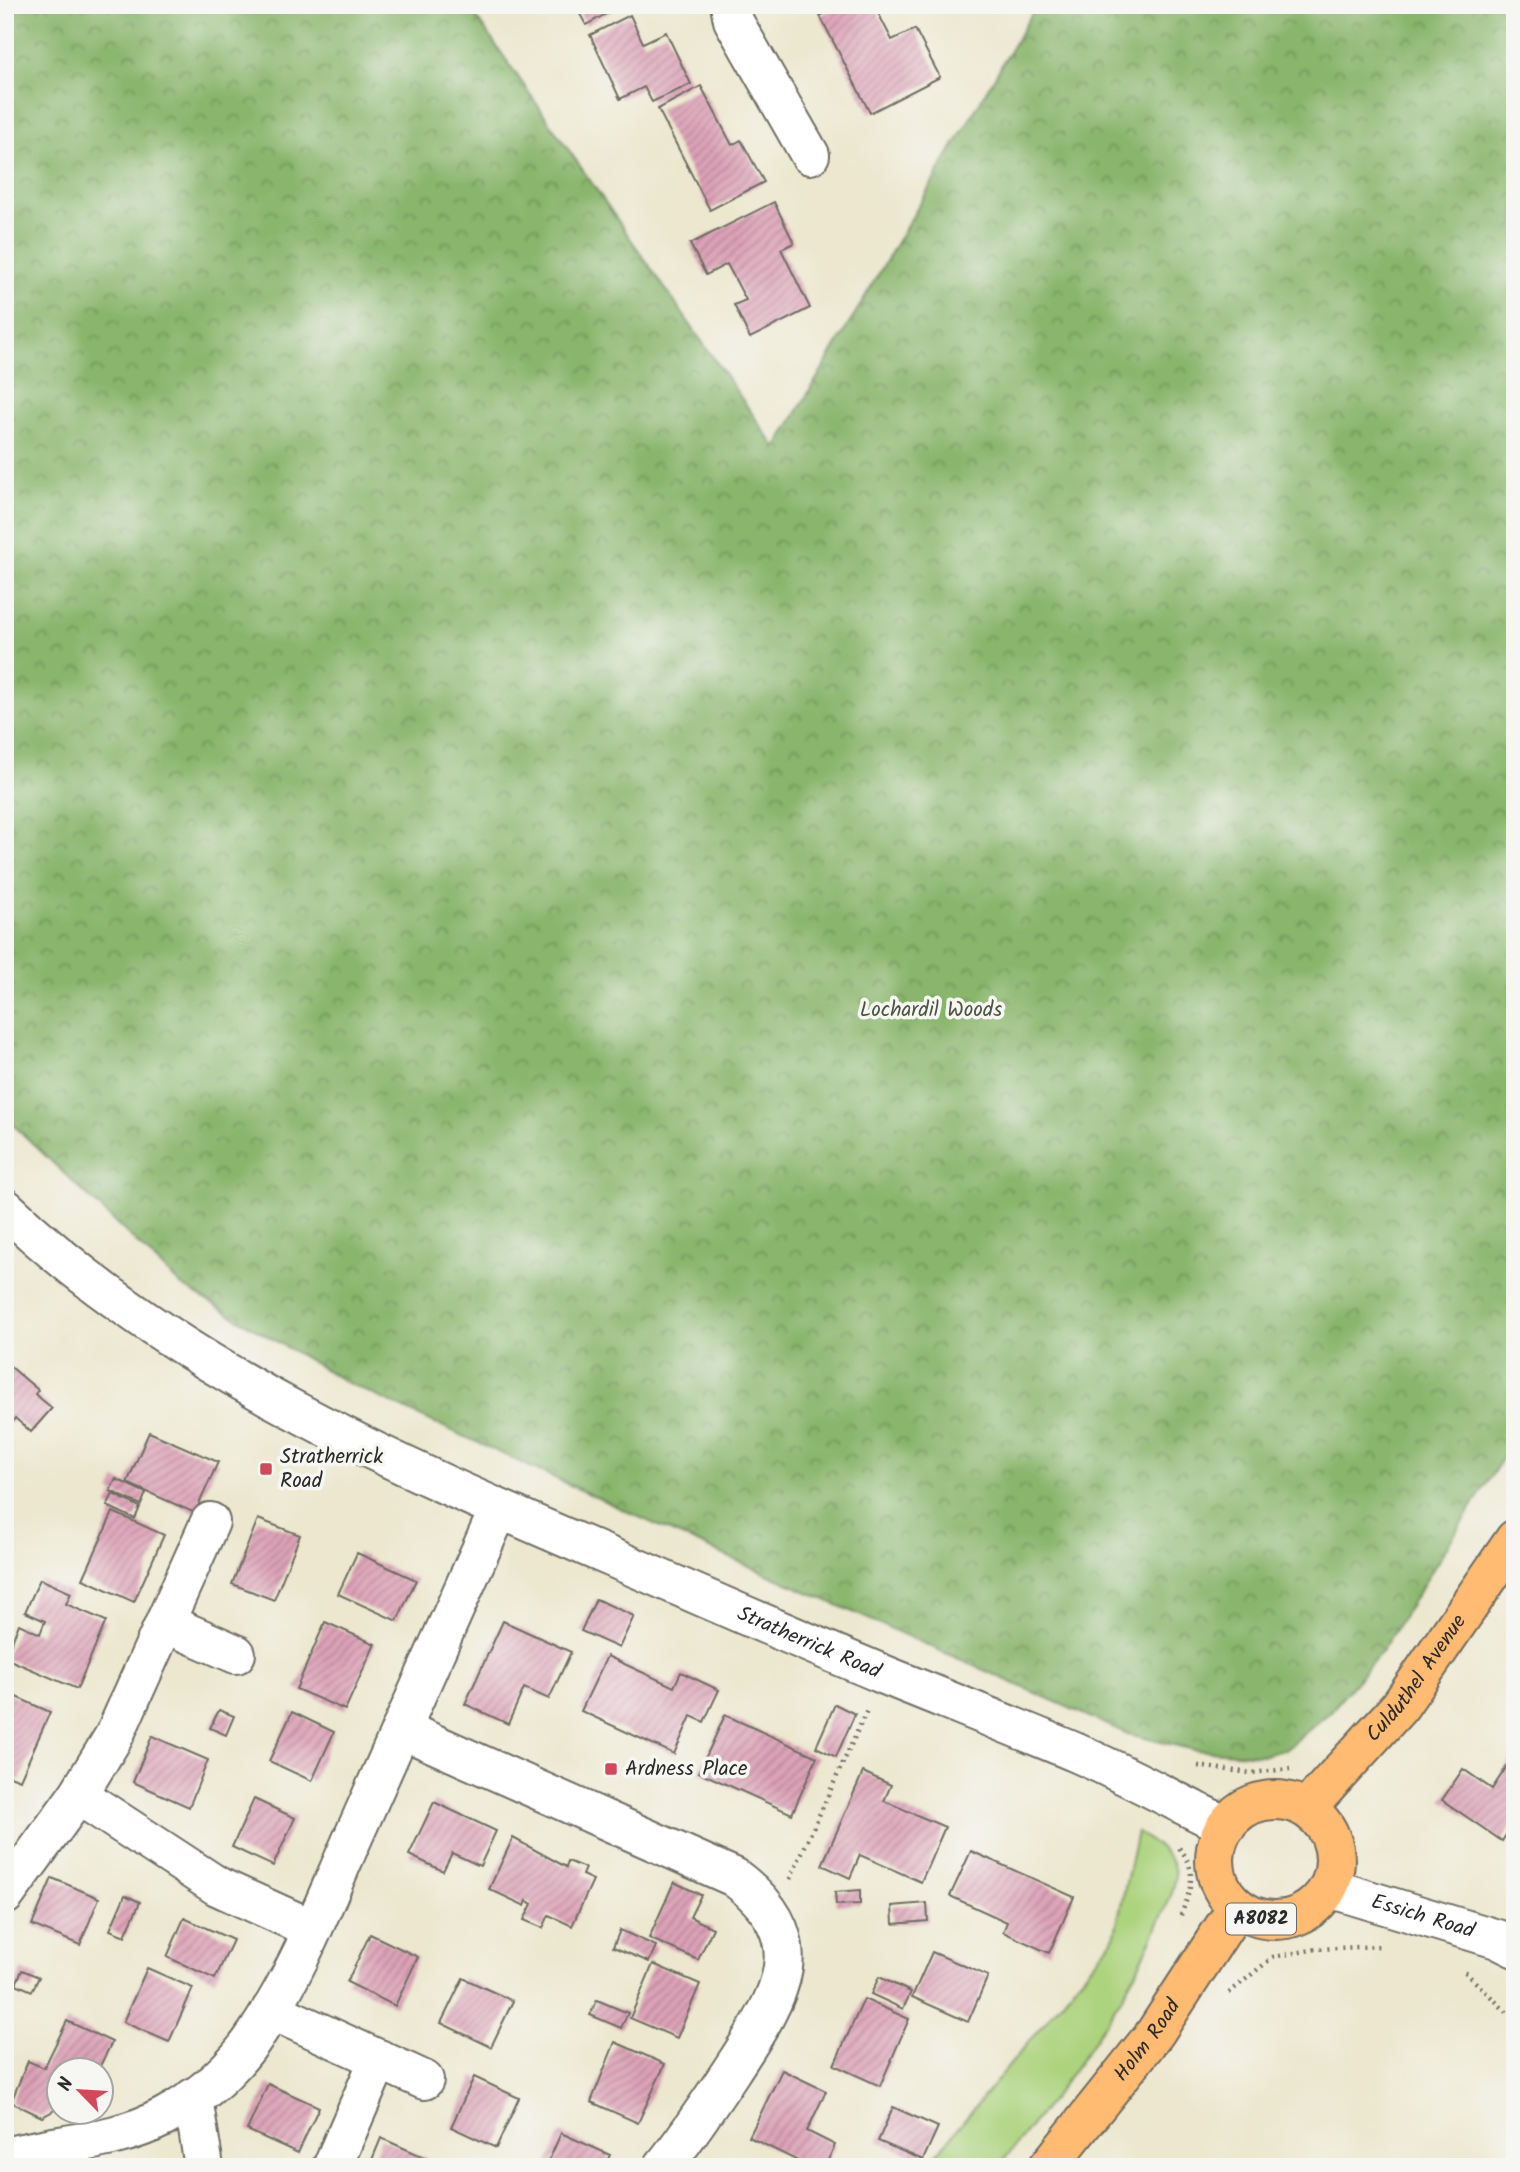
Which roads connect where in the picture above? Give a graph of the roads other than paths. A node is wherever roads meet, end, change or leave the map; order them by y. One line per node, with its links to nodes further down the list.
1 (730, 5): 2 (street)
2 (810, 155)
3 (5, 1208): 4 (street, Stratherrick Road)
4 (499, 1509): 9 (street); 12 (street, Stratherrick Road)
5 (210, 1521): 7 (street)
6 (1515, 1539): 11 (main road, Culduthel Avenue)
7 (165, 1623): 8 (street); 10 (street)
8 (236, 1654)
9 (401, 1729): 16 (street); 25 (street)
10 (78, 1796): 14 (street); 16 (street)
11 (1307, 1808): 12 (main road); 13 (main road)
12 (1226, 1826): 15 (main road, A8082)
13 (1329, 1888): 15 (main road, A8082); 17 (street, Essich Road)
14 (5, 1895)
15 (1237, 1907): 26 (main road, Holm Road / A8082)
16 (312, 1928): 18 (street)
17 (1515, 1948)
18 (271, 2010): 19 (street); 21 (street)
19 (379, 2059): 20 (street); 24 (street)
20 (424, 2080)
21 (193, 2098): 22 (street); 23 (street)
22 (5, 2157)
23 (204, 2167)
24 (332, 2167)
25 (663, 2167)
26 (1048, 2167)

